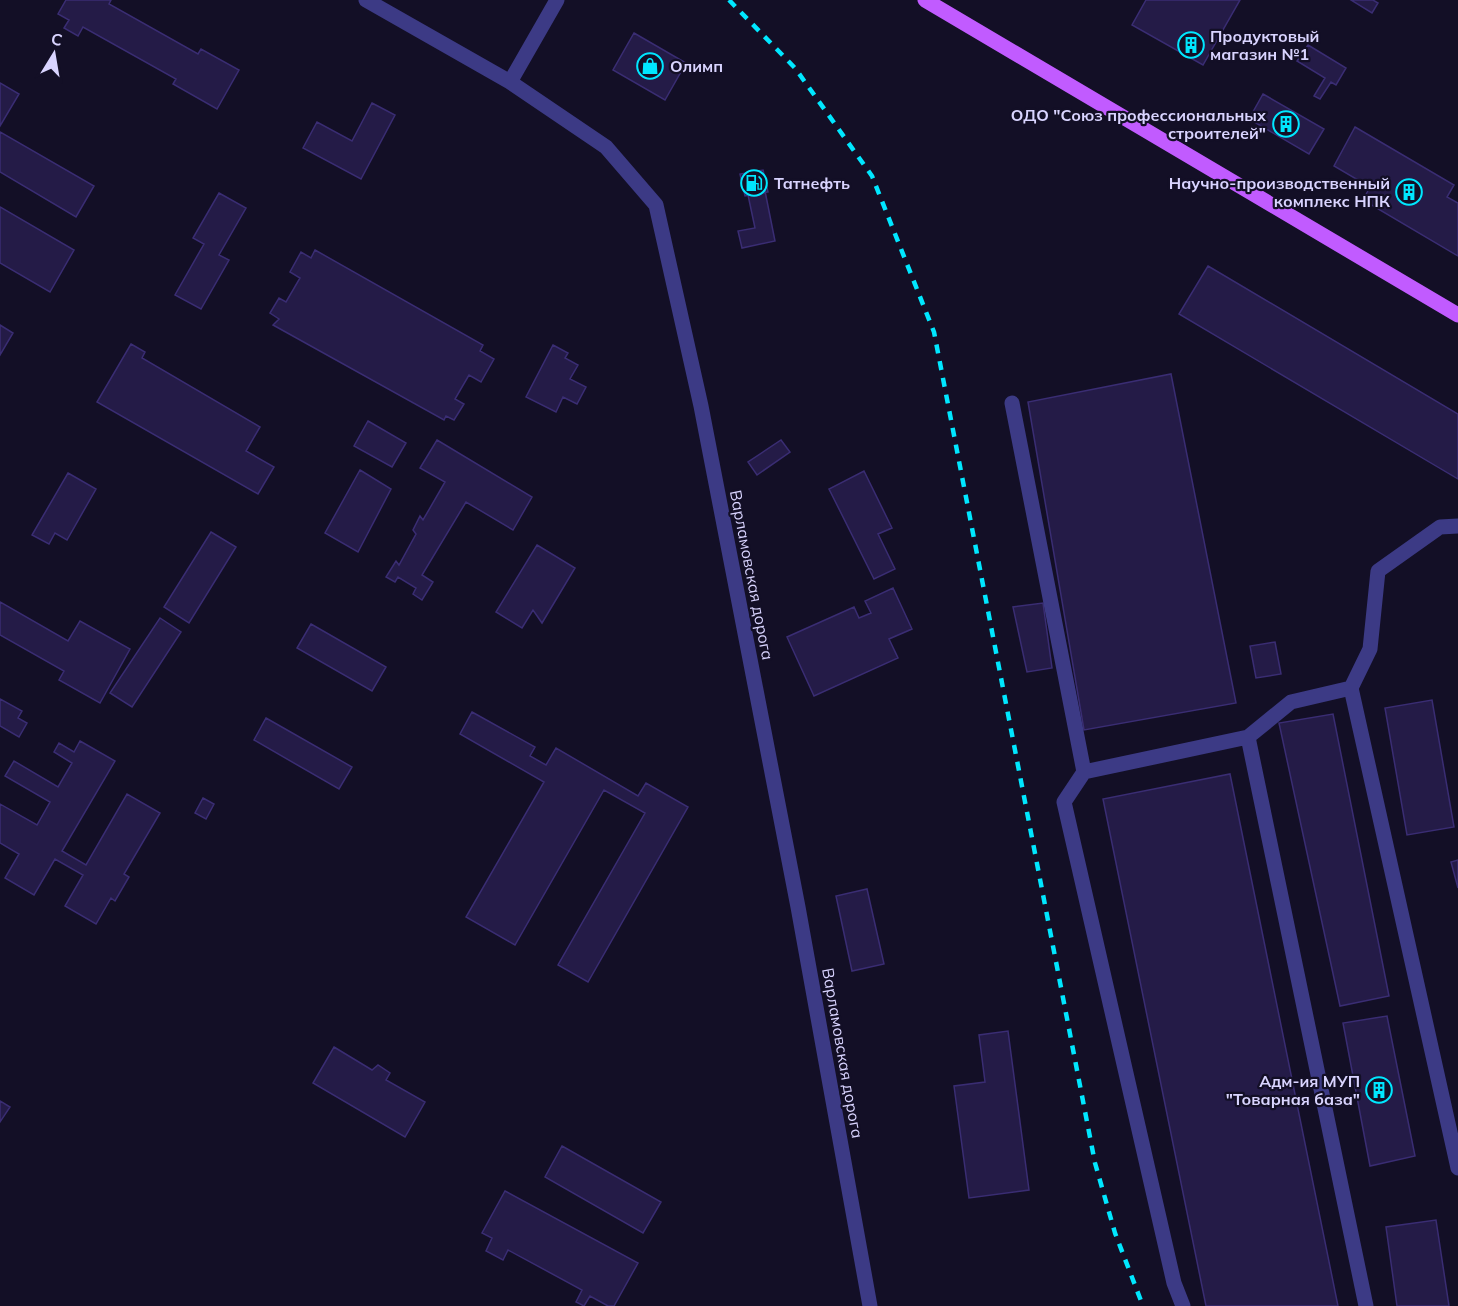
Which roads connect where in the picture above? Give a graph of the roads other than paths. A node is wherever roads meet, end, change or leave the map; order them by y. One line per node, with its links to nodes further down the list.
1 (366, 0): 4 (street, Варламовская дорога)
2 (557, 0): 4 (street)
3 (925, 0): 5 (main road)
4 (510, 82): 12 (street, Варламовская дорога)
5 (1458, 315)
6 (1012, 403): 10 (street)
7 (1458, 526): 8 (street)
8 (1351, 688): 9 (street); 11 (street)
9 (1248, 736): 10 (street); 14 (street)
10 (1084, 772): 13 (street)
11 (1458, 1168)
12 (870, 1306)
13 (1183, 1306)
14 (1366, 1306)

